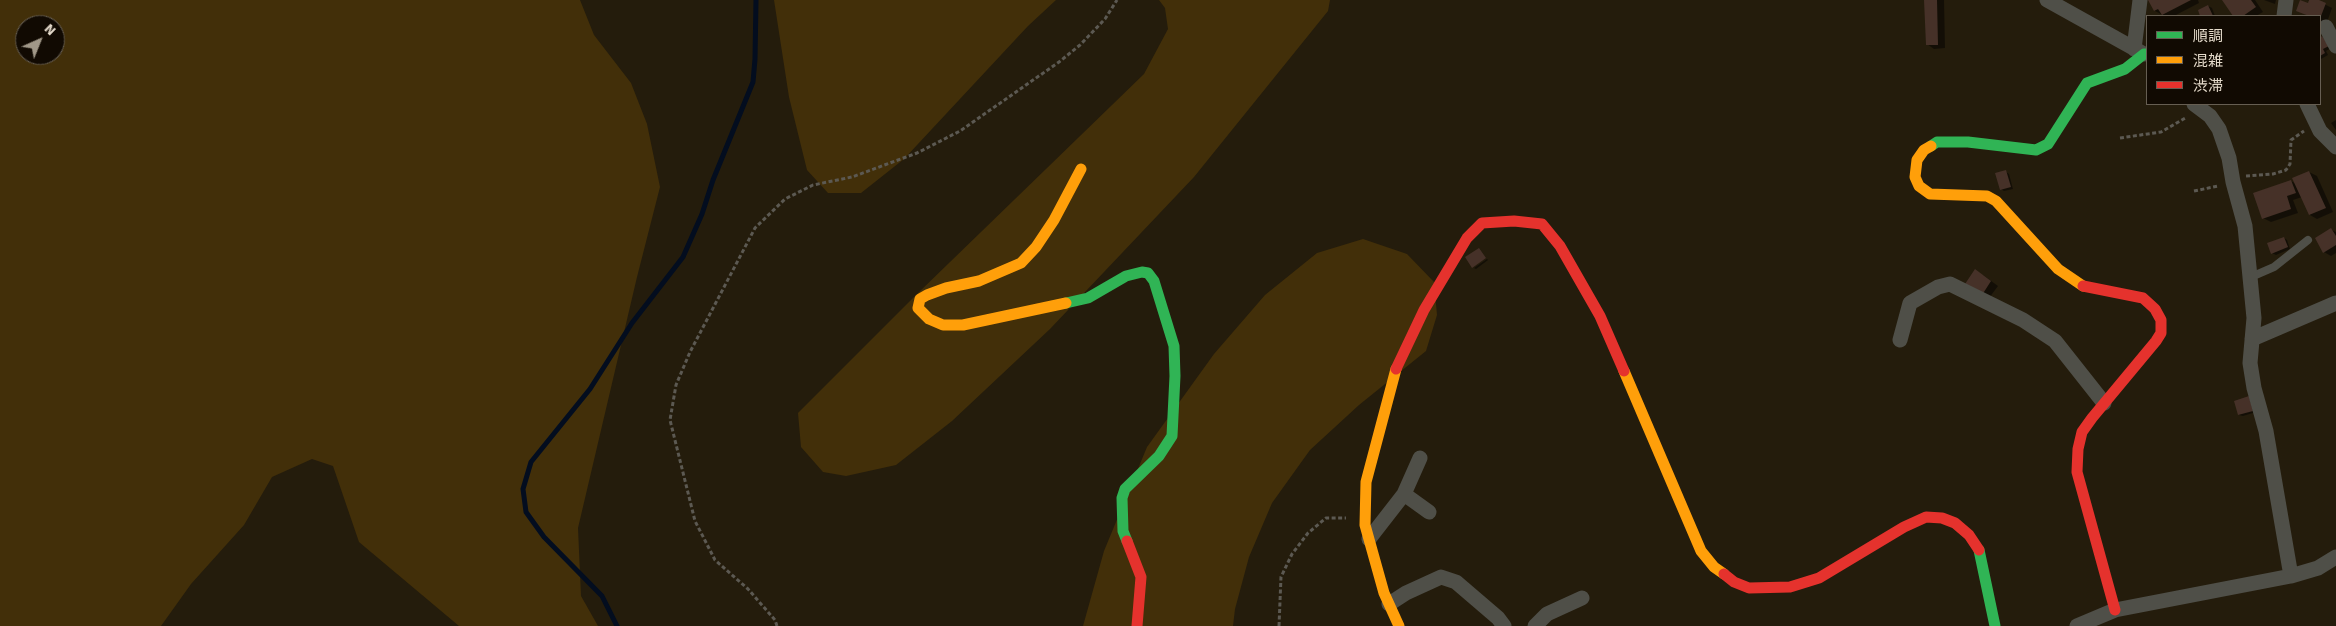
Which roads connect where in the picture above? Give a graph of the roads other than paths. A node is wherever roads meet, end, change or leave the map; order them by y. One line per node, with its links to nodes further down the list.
1 (2047, 0): 7 (street)
2 (2140, 0): 7 (street)
3 (2286, 0): 4 (street)
4 (2284, 15)
5 (2326, 26): 6 (street)
6 (2336, 46)
7 (2142, 52): 17 (street)
8 (2195, 105): 13 (street)
9 (2307, 105): 10 (street)
10 (2336, 146)
11 (1081, 169): 27 (street)
12 (2308, 240): 13 (lane)
13 (2251, 277): 15 (street)
14 (2336, 303): 15 (street)
15 (2252, 339): 23 (street)
16 (1900, 340): 17 (street)
17 (2104, 403): 26 (street)
18 (1420, 458): 19 (street)
19 (1404, 494): 20 (street); 21 (street)
20 (1428, 512)
21 (1369, 539): 25 (street); 31 (street)
22 (2336, 557): 23 (street)
23 (2291, 576): 26 (street)
24 (1582, 598): 30 (street)
25 (1389, 604): 28 (street); 29 (street)
26 (2115, 610): 32 (street)
27 (1138, 626)
28 (1399, 626)
29 (1504, 626)
30 (1535, 626)
31 (1995, 626)
32 (2077, 626)

